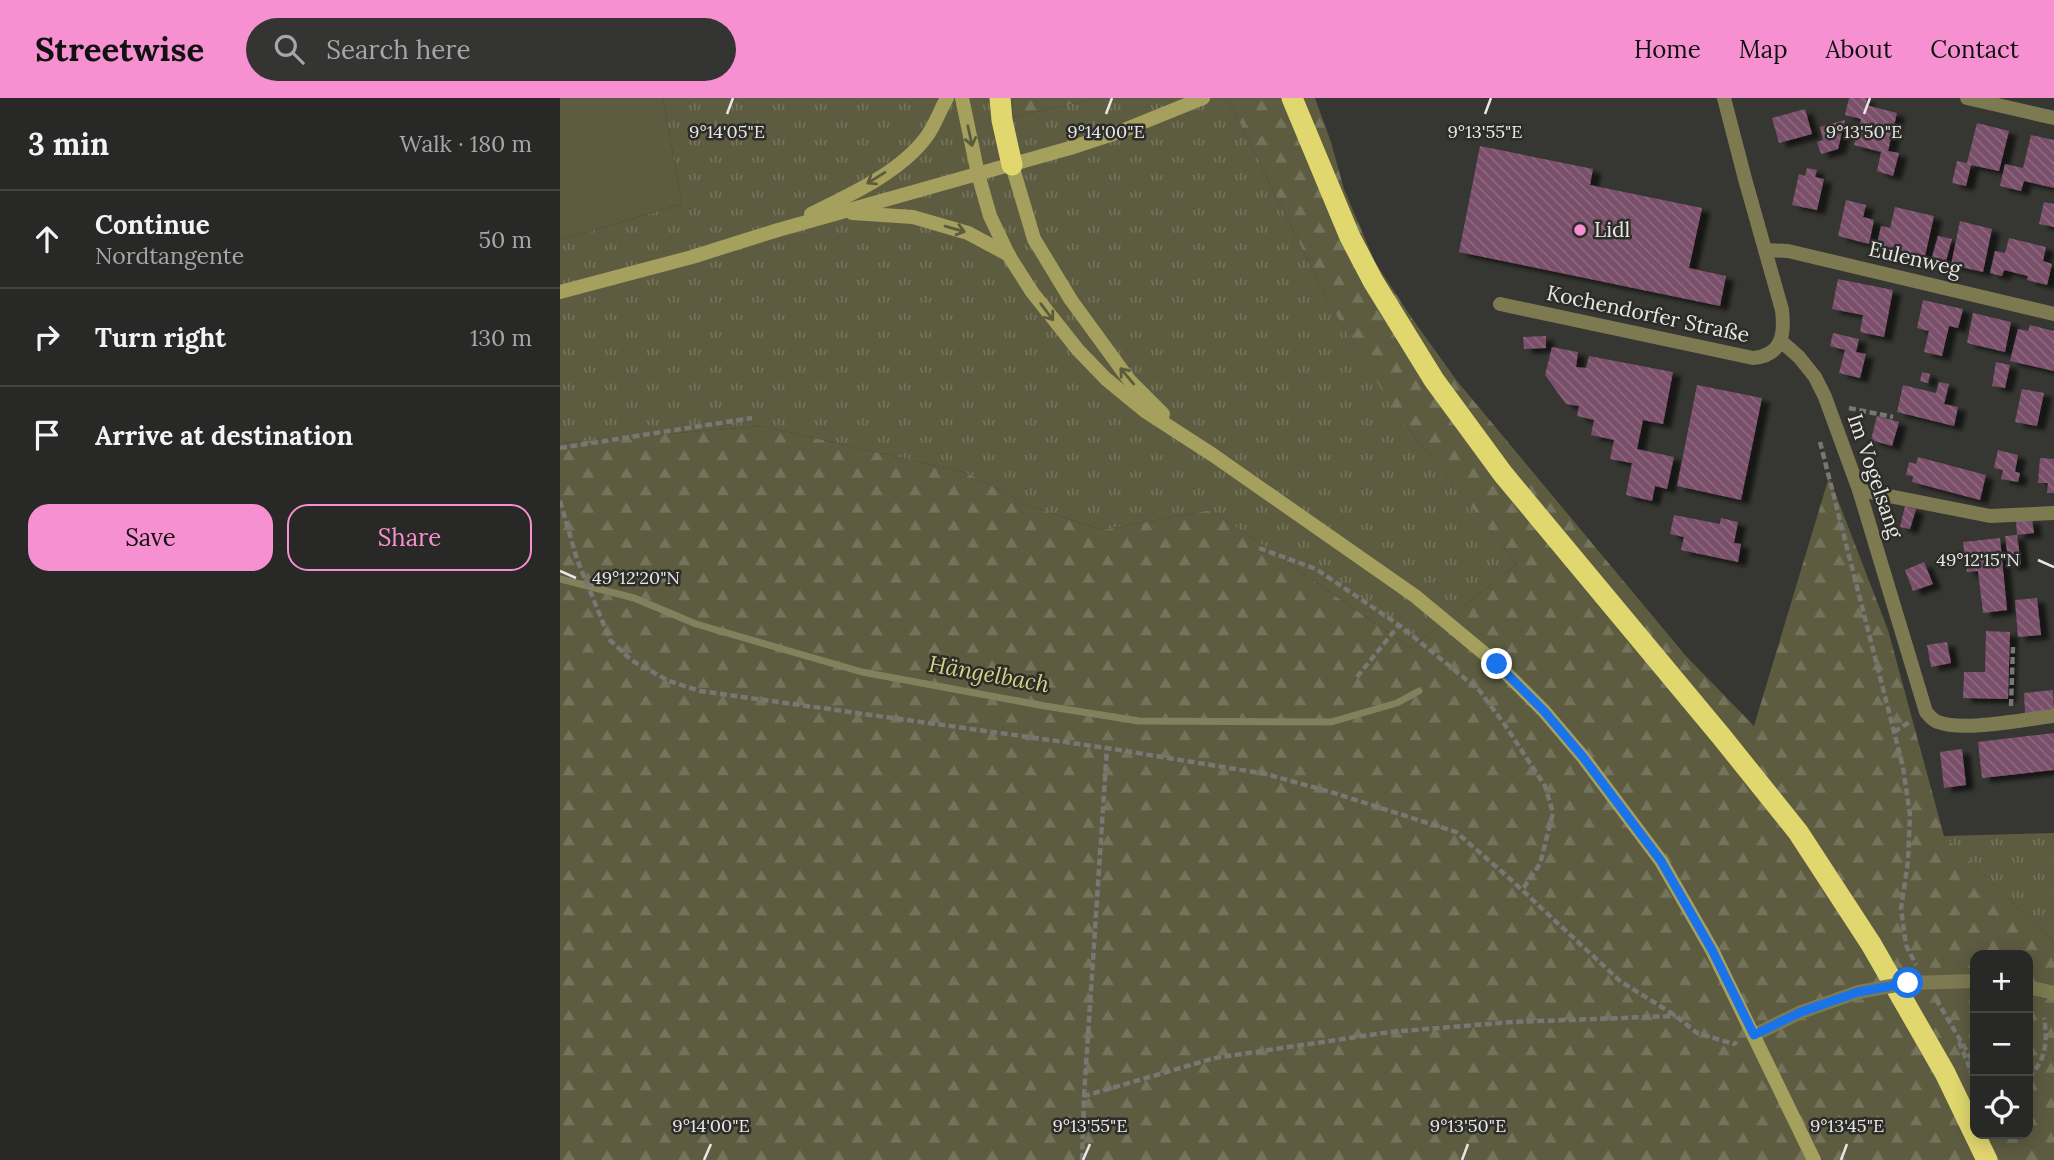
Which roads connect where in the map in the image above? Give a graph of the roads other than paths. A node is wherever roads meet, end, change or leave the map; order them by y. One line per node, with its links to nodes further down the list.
1 (947, 98): 12 (street, one-way to 12)
2 (962, 98): 10 (street, one-way to 10)
3 (1000, 98): 9 (highway)
4 (1203, 98): 9 (street)
5 (1292, 98): 28 (highway)
6 (1724, 98): 13 (street)
7 (1967, 98): 8 (street)
8 (2054, 118)
9 (1012, 165): 10 (street); 19 (street, one-way to 9)
10 (978, 174): 11 (street); 14 (street)
11 (840, 213): 12 (street); 14 (street, one-way to 14)
12 (778, 230): 15 (street)
13 (1765, 250): 17 (street, Eulenweg); 18 (street)
14 (1009, 256): 19 (street, one-way to 19)
15 (560, 292)
16 (1500, 304): 18 (street, Kochendorfer Straße)
17 (2054, 314)
18 (1781, 341): 20 (street, Im Vogelsang)
19 (1213, 455): 26 (street)
20 (1859, 490): 21 (street); 22 (street, Im Vogelsang)
21 (2054, 513)
22 (2054, 716)
23 (1970, 981): 26 (street, bridge)
24 (2033, 988): 25 (street)
25 (2054, 993)
26 (1754, 1035): 27 (street)
27 (1814, 1160)
28 (1987, 1160)

